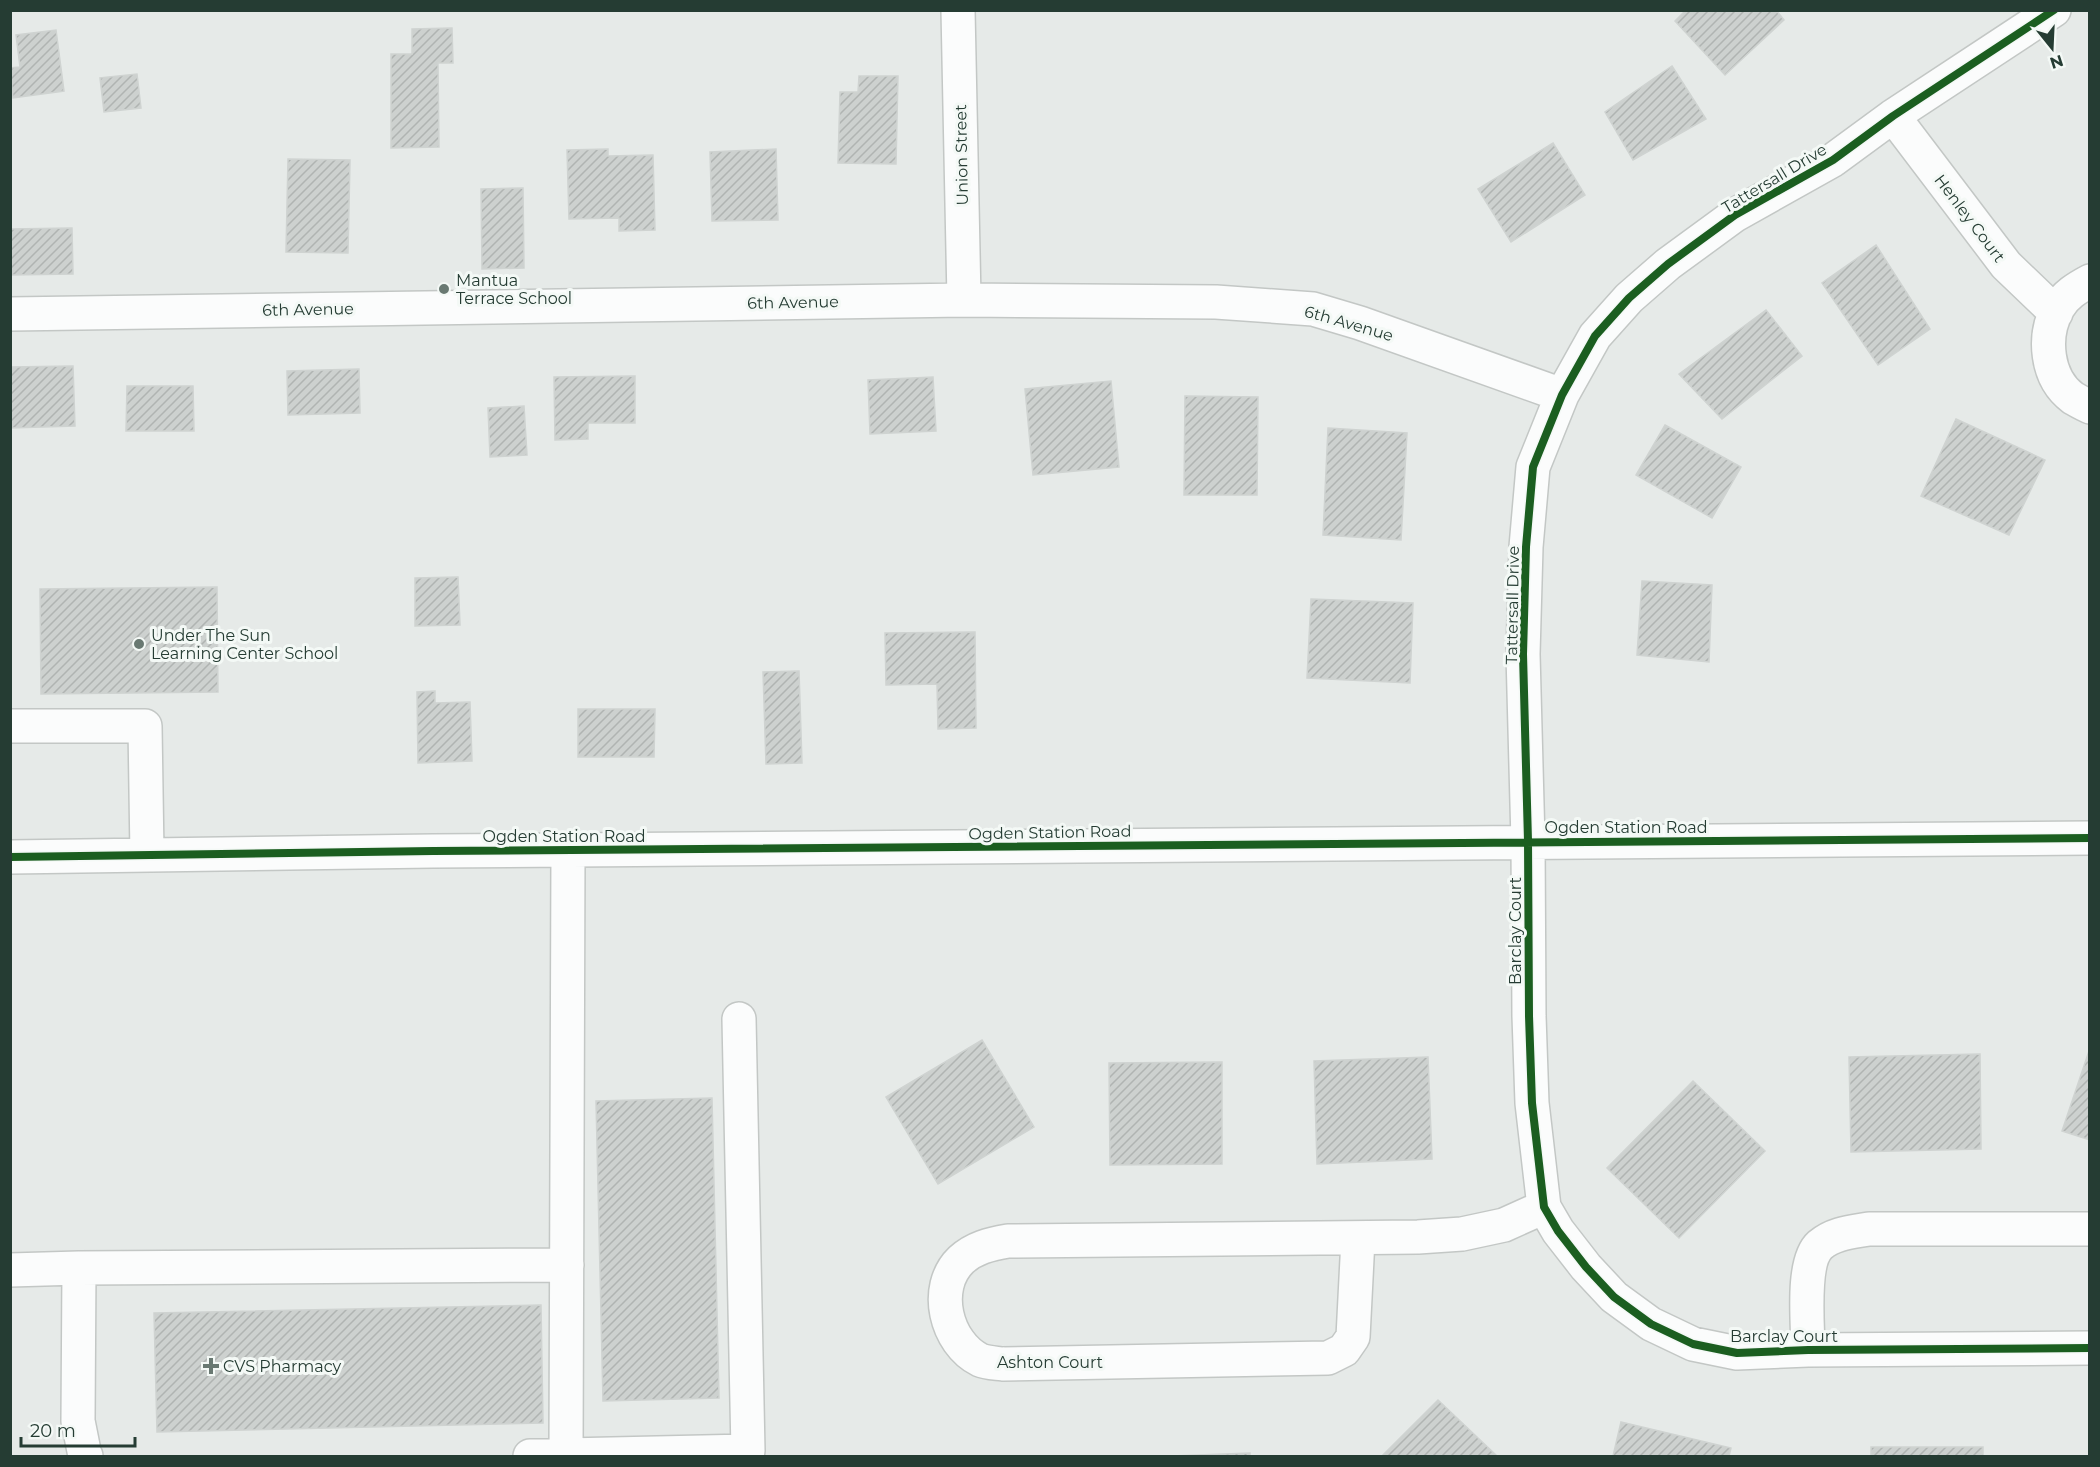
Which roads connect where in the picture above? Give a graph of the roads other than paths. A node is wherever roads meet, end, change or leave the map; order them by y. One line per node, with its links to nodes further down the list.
1 (958, 10): 5 (street, Union Street)
2 (2054, 10): 3 (street, Tattersall Drive)
3 (1893, 116): 6 (street, Henley Court); 8 (street, Tattersall Drive)
4 (2090, 281): 6 (street)
5 (964, 300): 7 (street, 6th Avenue); 8 (street, 6th Avenue)
6 (2056, 313): 9 (street)
7 (10, 314)
8 (1562, 395): 12 (street, Tattersall Drive)
9 (2090, 407)
10 (10, 726): 14 (street)
11 (2090, 838): 12 (street, Ogden Station Road)
12 (1528, 841): 13 (street, Ogden Station Road); 17 (street, Barclay Court)
13 (568, 850): 14 (street, Ogden Station Road); 20 (street)
14 (147, 855): 15 (street, Ogden Station Road)
15 (10, 857)
16 (740, 1019): 27 (street)
17 (1544, 1207): 19 (street, Ashton Court); 24 (street, Barclay Court)
18 (2090, 1229): 24 (street, Barclay Court)
19 (1358, 1239): 19 (street, Ashton Court)
20 (567, 1265): 21 (street); 27 (street)
21 (79, 1268): 22 (street); 25 (street)
22 (10, 1270)
23 (2090, 1348): 24 (street, Barclay Court)
24 (1808, 1350)
25 (86, 1456)
26 (530, 1456): 27 (street)
27 (567, 1456)

